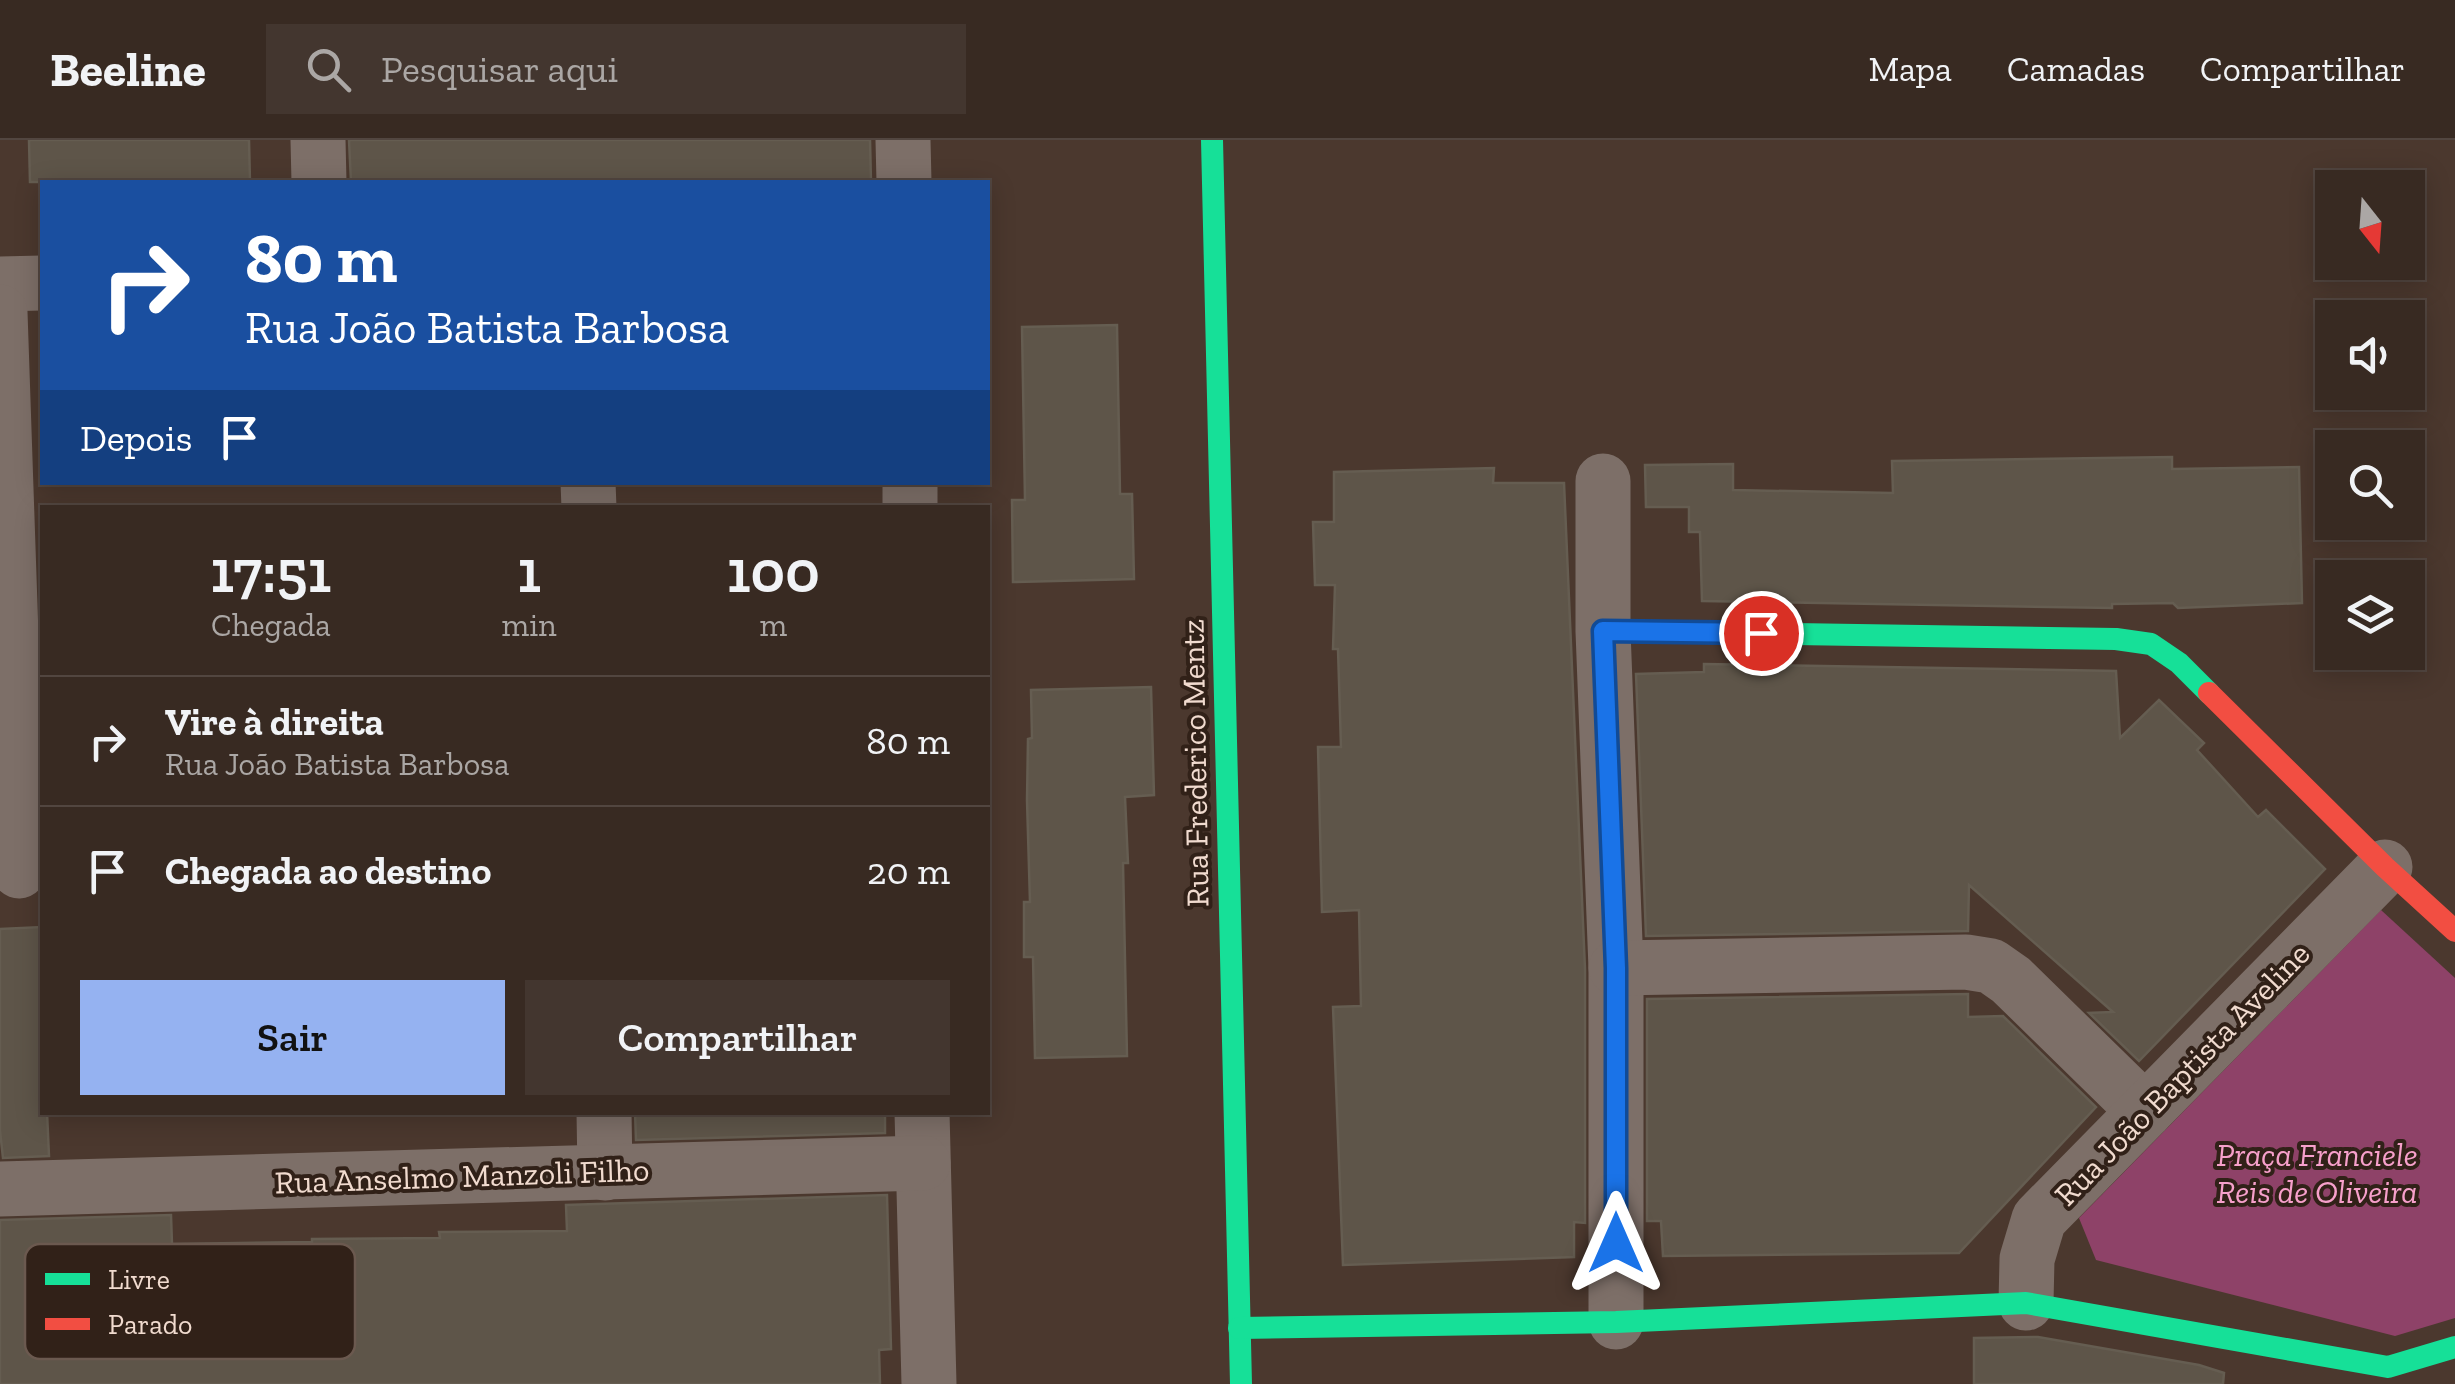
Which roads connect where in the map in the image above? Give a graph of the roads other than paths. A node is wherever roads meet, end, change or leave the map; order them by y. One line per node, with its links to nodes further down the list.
1 (318, 140): 4 (street)
2 (903, 140): 5 (street)
3 (1212, 140): 23 (street, Rua Frederico Mentz)
4 (319, 180)
5 (904, 180)
6 (40, 282): 7 (street)
7 (0, 284)
8 (0, 312): 10 (street)
9 (1602, 481): 11 (street)
10 (26, 616): 13 (street)
11 (1603, 631): 12 (street); 15 (street)
12 (2385, 867): 14 (street); 16 (street, Rua João Baptista Aveline)
13 (21, 871)
14 (2455, 932)
15 (1616, 968): 16 (street); 22 (street)
16 (2146, 1111): 21 (street, Rua João Baptista Aveline)
17 (604, 1115): 19 (street)
18 (923, 1138): 19 (street, Rua Anselmo Manzoli Filho); 26 (street)
19 (604, 1173): 20 (street, Rua Anselmo Manzoli Filho)
20 (0, 1189)
21 (2026, 1303): 22 (street); 25 (street)
22 (1616, 1322): 23 (street)
23 (1239, 1328): 27 (street, Rua Frederico Mentz)
24 (2455, 1347): 25 (street)
25 (2388, 1376)
26 (928, 1384)
27 (1241, 1384)

